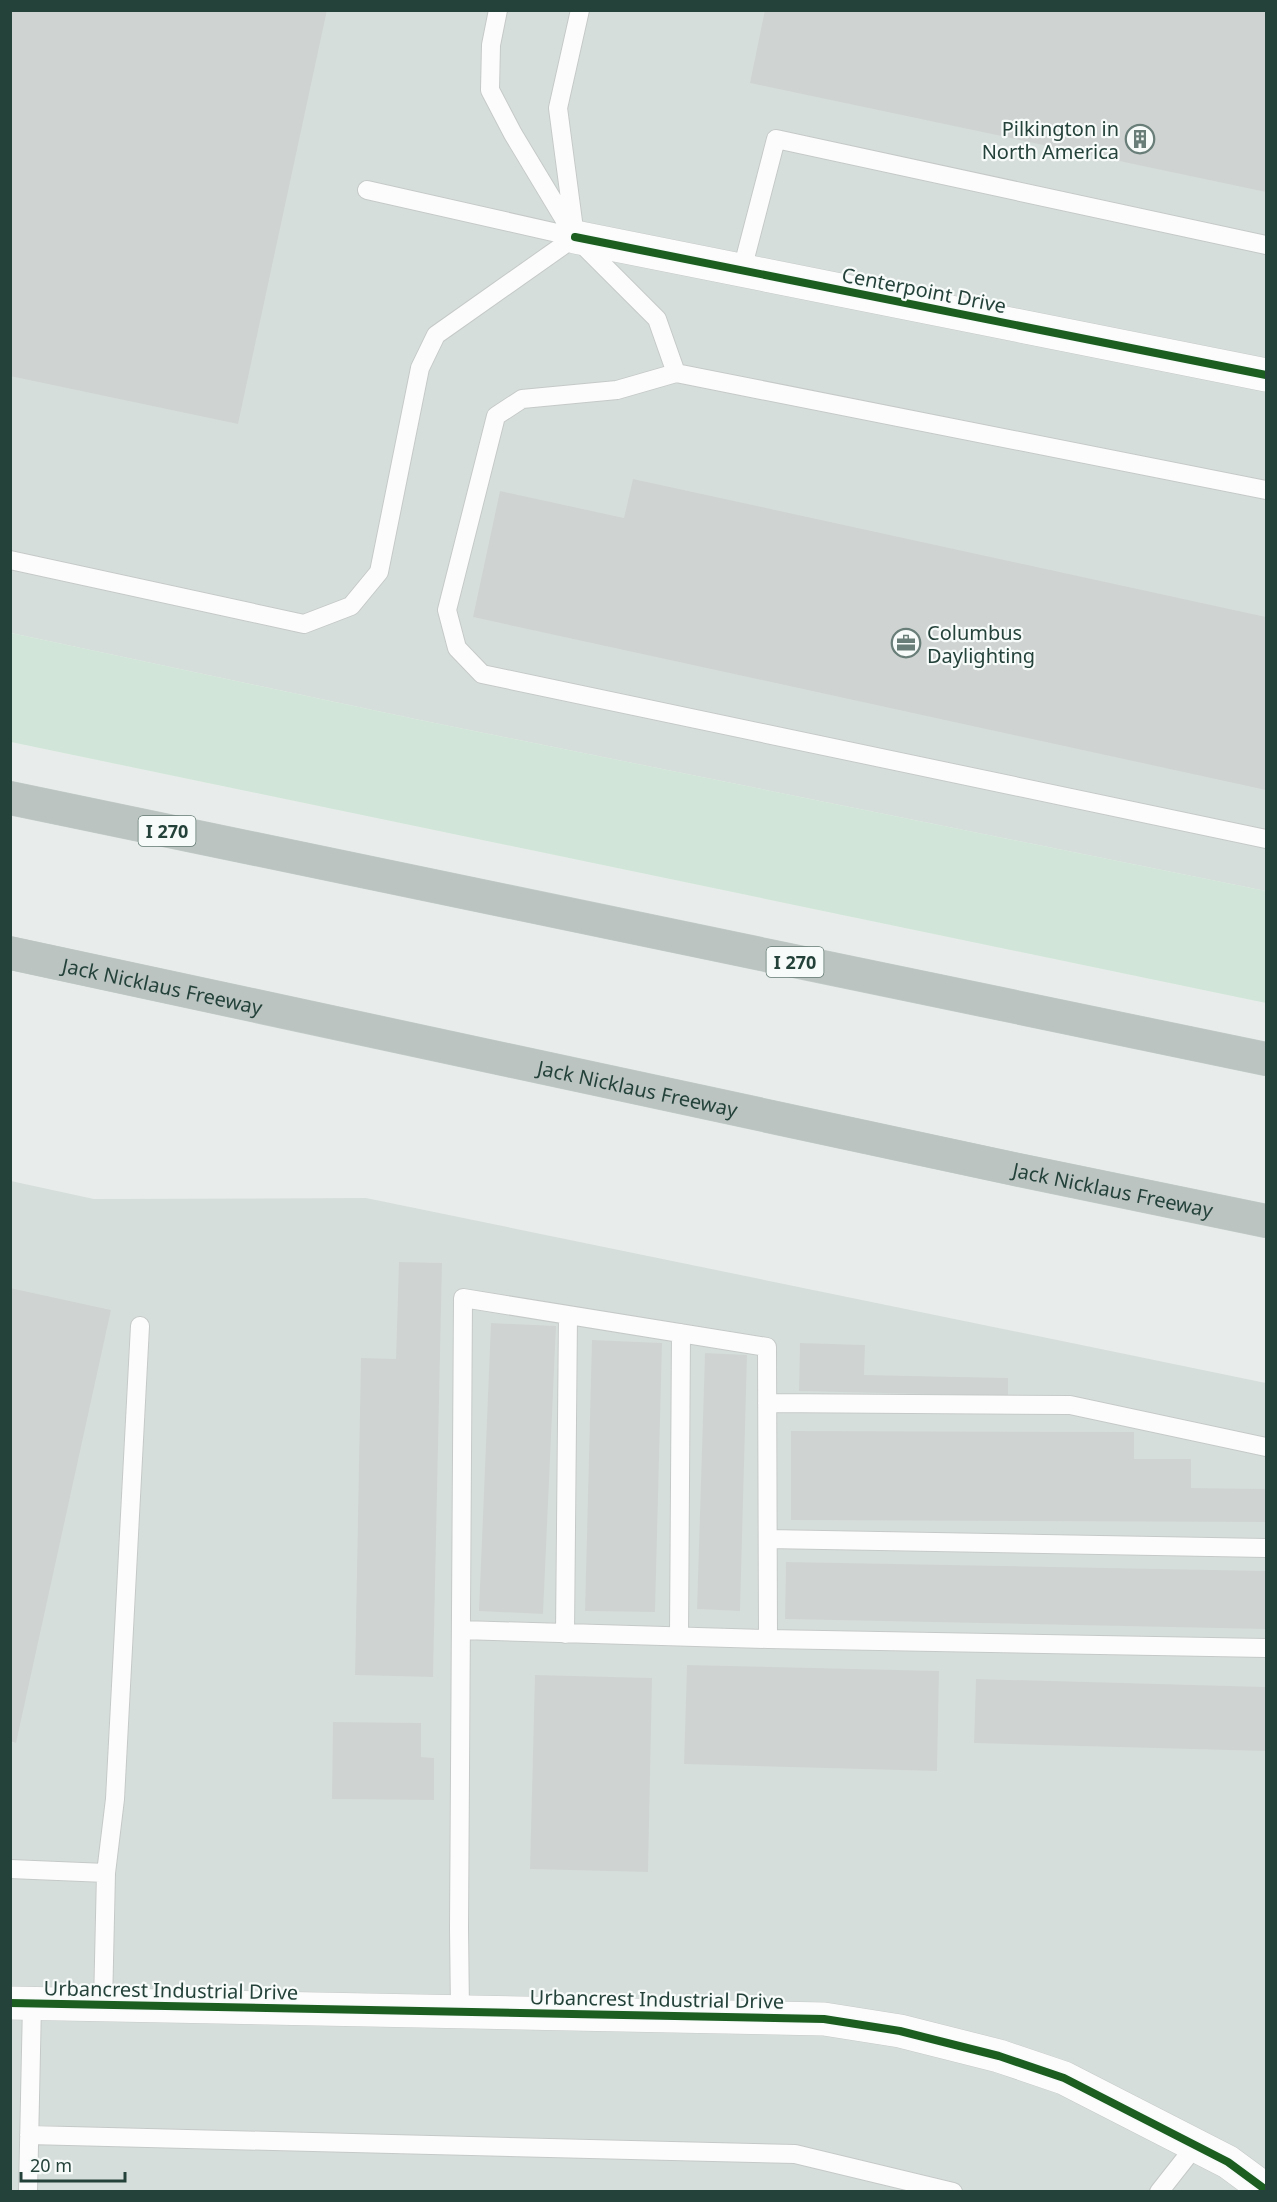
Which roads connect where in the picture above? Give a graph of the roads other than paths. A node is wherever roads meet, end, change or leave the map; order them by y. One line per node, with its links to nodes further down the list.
1 (498, 10): 4 (lane)
2 (580, 10): 4 (lane)
3 (367, 190): 4 (lane)
4 (575, 237): 6 (street, Centerpoint Drive); 7 (lane); 10 (lane)
5 (1266, 245): 6 (lane)
6 (742, 270): 8 (street, Centerpoint Drive)
7 (676, 373): 9 (lane); 12 (lane)
8 (1266, 375)
9 (1266, 490)
10 (10, 560)
11 (10, 798): 14 (highway, I 270)
12 (1266, 839)
13 (10, 953): 15 (highway, Jack Nicklaus Freeway)
14 (1266, 1059)
15 (1014, 1169): 16 (highway, Jack Nicklaus Freeway); 17 (highway)
16 (1266, 1221)
17 (1266, 1241)
18 (568, 1315): 20 (lane); 25 (lane); 26 (lane)
19 (140, 1326): 31 (lane)
20 (681, 1333): 21 (lane); 27 (lane)
21 (767, 1403): 22 (lane); 23 (lane)
22 (1266, 1447)
23 (768, 1539): 24 (lane); 28 (lane)
24 (1266, 1548)
25 (461, 1630): 26 (lane); 34 (lane)
26 (565, 1634): 27 (lane)
27 (679, 1636): 28 (lane)
28 (768, 1638): 29 (lane)
29 (1266, 1648)
30 (10, 1869): 31 (lane)
31 (106, 1874): 33 (lane)
32 (21, 2003): 33 (street, Urbancrest Industrial Drive); 35 (lane)
33 (104, 2005): 34 (street, Urbancrest Industrial Drive)
34 (460, 2012): 36 (street, Urbancrest Industrial Drive)
35 (29, 2135): 38 (lane); 39 (lane)
36 (1196, 2145): 37 (street, Urbancrest Industrial Drive); 40 (lane)
37 (1266, 2190)
38 (28, 2192)
39 (953, 2192)
40 (1159, 2192)

